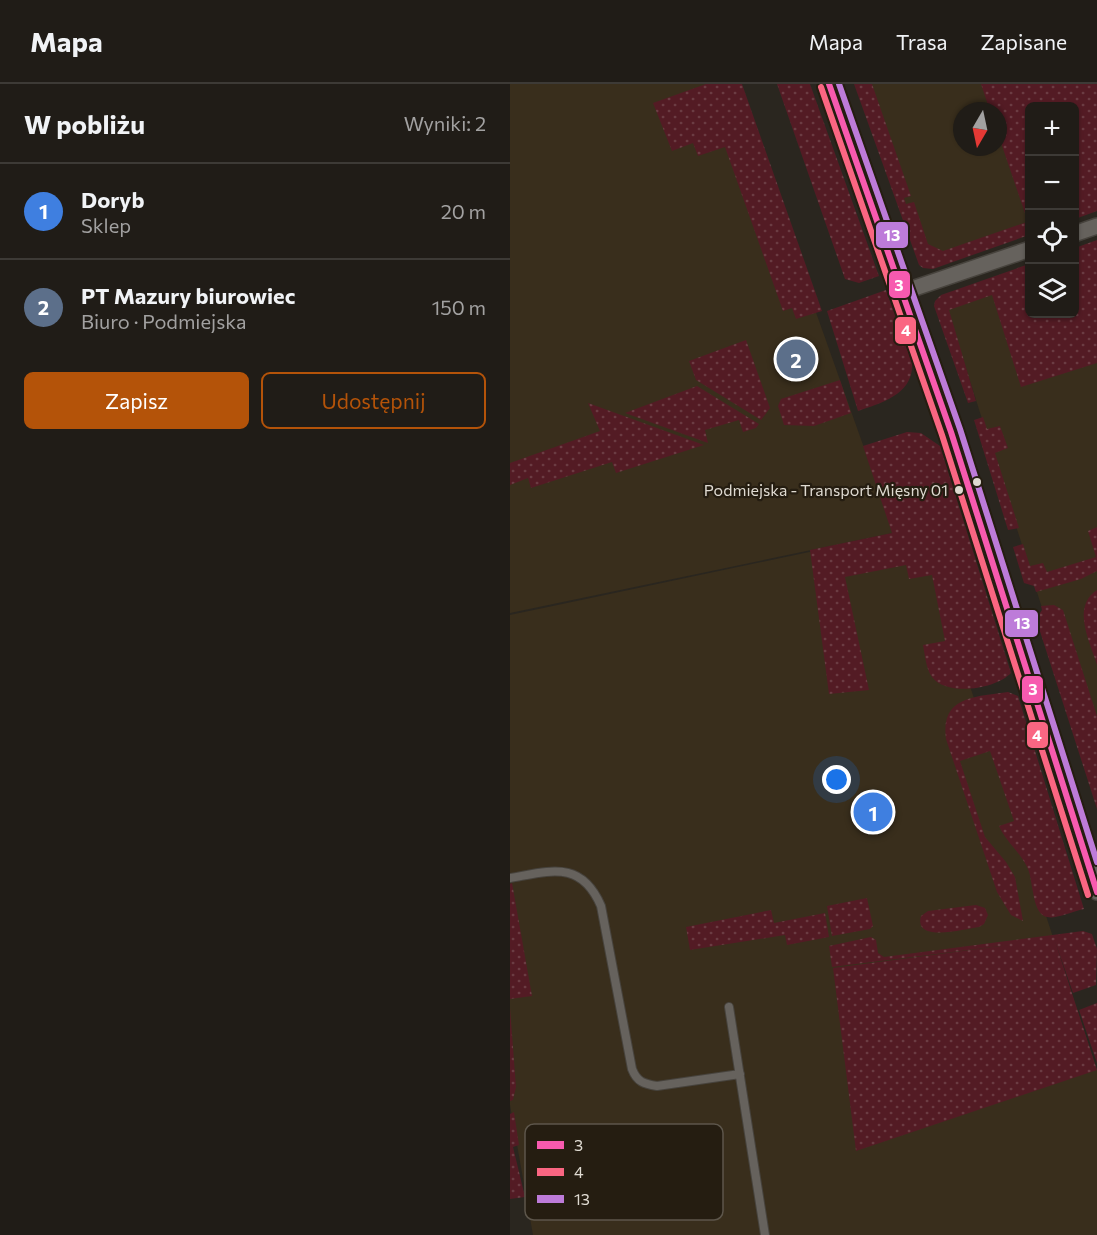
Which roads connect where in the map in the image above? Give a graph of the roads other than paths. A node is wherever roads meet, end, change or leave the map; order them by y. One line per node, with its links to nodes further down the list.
1 (829, 84): 5 (street)
2 (1097, 226): 3 (street)
3 (1079, 232)
4 (1025, 250): 5 (street)
5 (903, 292): 7 (street)
6 (510, 878): 9 (lane)
7 (1097, 892)
8 (729, 1007): 9 (lane)
9 (740, 1074): 10 (lane)
10 (765, 1235)

